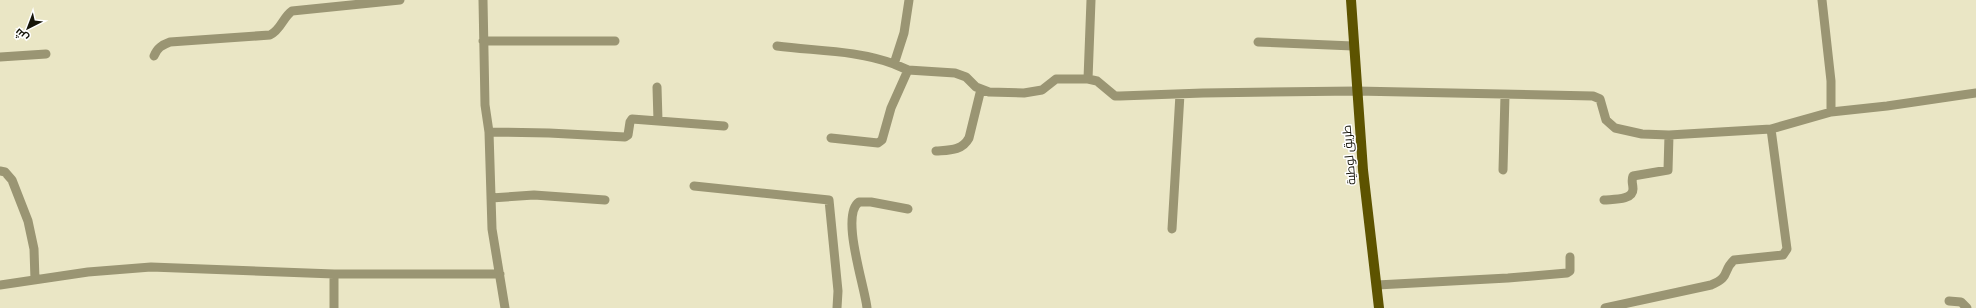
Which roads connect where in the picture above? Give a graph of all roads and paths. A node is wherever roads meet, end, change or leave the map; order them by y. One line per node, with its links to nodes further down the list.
1 (400, 0): 13 (street)
2 (483, 0): 7 (street)
3 (909, 0): 15 (street)
4 (1091, 0): 17 (street)
5 (1351, 0): 11 (main road, طريق لوطية)
6 (1822, 0): 24 (street)
7 (483, 41): 8 (street); 28 (street)
8 (615, 41)
9 (1258, 42): 11 (street)
10 (777, 46): 15 (street)
11 (1353, 46): 20 (main road, طريق لوطية)
12 (46, 54): 14 (street)
13 (154, 56)
14 (0, 57)
15 (894, 64): 16 (street)
16 (908, 70): 19 (street); 30 (street)
17 (1088, 79): 19 (street); 22 (street)
18 (657, 87): 25 (street)
19 (981, 89): 31 (street)
20 (1356, 91): 22 (street); 23 (street); 45 (main road, طريق لوطية)
21 (1976, 93): 24 (street)
22 (1180, 94): 39 (street)
23 (1505, 95): 29 (street); 32 (street)
24 (1832, 112): 27 (street)
25 (658, 121): 26 (street); 28 (street)
26 (724, 126)
27 (1771, 129): 29 (street); 52 (street)
28 (488, 132): 35 (street)
29 (1669, 135): 37 (street)
30 (831, 138)
31 (936, 151)
32 (1503, 170)
33 (0, 171): 43 (street)
34 (694, 186): 49 (street)
35 (491, 198): 36 (street); 42 (street)
36 (604, 200)
37 (1604, 200)
38 (908, 209): 50 (street)
39 (1172, 229)
40 (1570, 257): 45 (street)
41 (334, 274): 42 (street); 43 (street); 47 (street)
42 (500, 274): 48 (street)
43 (34, 280): 44 (street)
44 (0, 285)
45 (1377, 285): 51 (main road, طريق لوطية)
46 (1949, 301): 53 (street)
47 (334, 308)
48 (505, 308)
49 (837, 308)
50 (867, 308)
51 (1380, 308)
52 (1605, 308)
53 (1967, 308)

